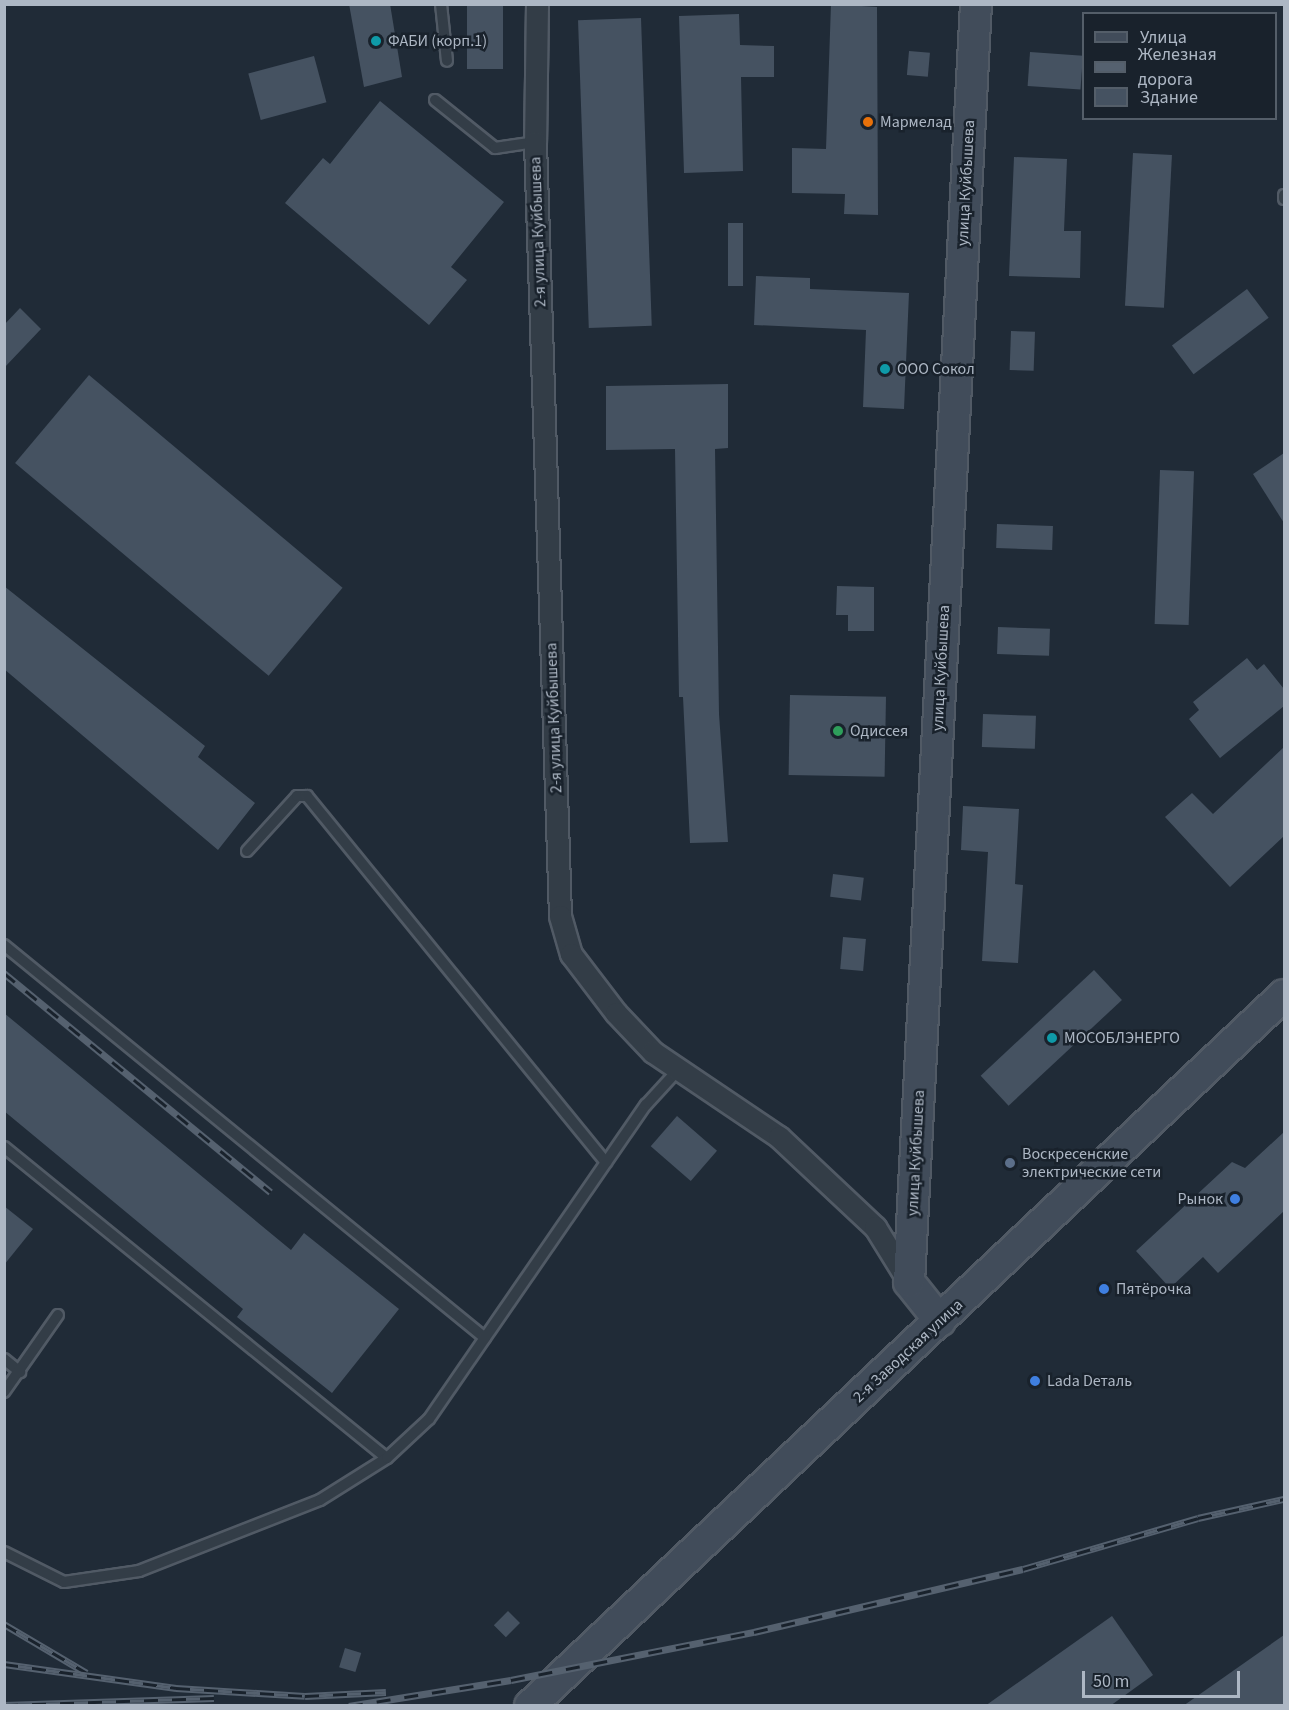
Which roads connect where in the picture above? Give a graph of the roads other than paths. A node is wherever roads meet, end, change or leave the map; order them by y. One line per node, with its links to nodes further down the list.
1 (441, 4): 4 (lane)
2 (537, 4): 6 (street, 2-я улица Куйбышева)
3 (976, 4): 15 (street, улица Куйбышева)
4 (447, 61)
5 (435, 99): 6 (lane)
6 (535, 142): 12 (street, 2-я улица Куйбышева)
7 (1284, 195): 8 (lane)
8 (1284, 199)
9 (247, 851): 14 (lane)
10 (4, 945): 18 (lane)
11 (1284, 995): 17 (street, 2-я Заводская улица)
12 (679, 1070): 14 (lane); 15 (street, 2-я улица Куйбышева)
13 (4, 1147): 22 (lane)
14 (606, 1162): 18 (lane)
15 (909, 1282): 17 (street)
16 (58, 1315): 20 (lane)
17 (940, 1321): 24 (street, 2-я Заводская улица)
18 (485, 1338): 22 (lane)
19 (4, 1359): 20 (lane)
20 (20, 1372): 21 (lane)
21 (4, 1392)
22 (387, 1458): 23 (lane)
23 (4, 1552)
24 (530, 1706)

